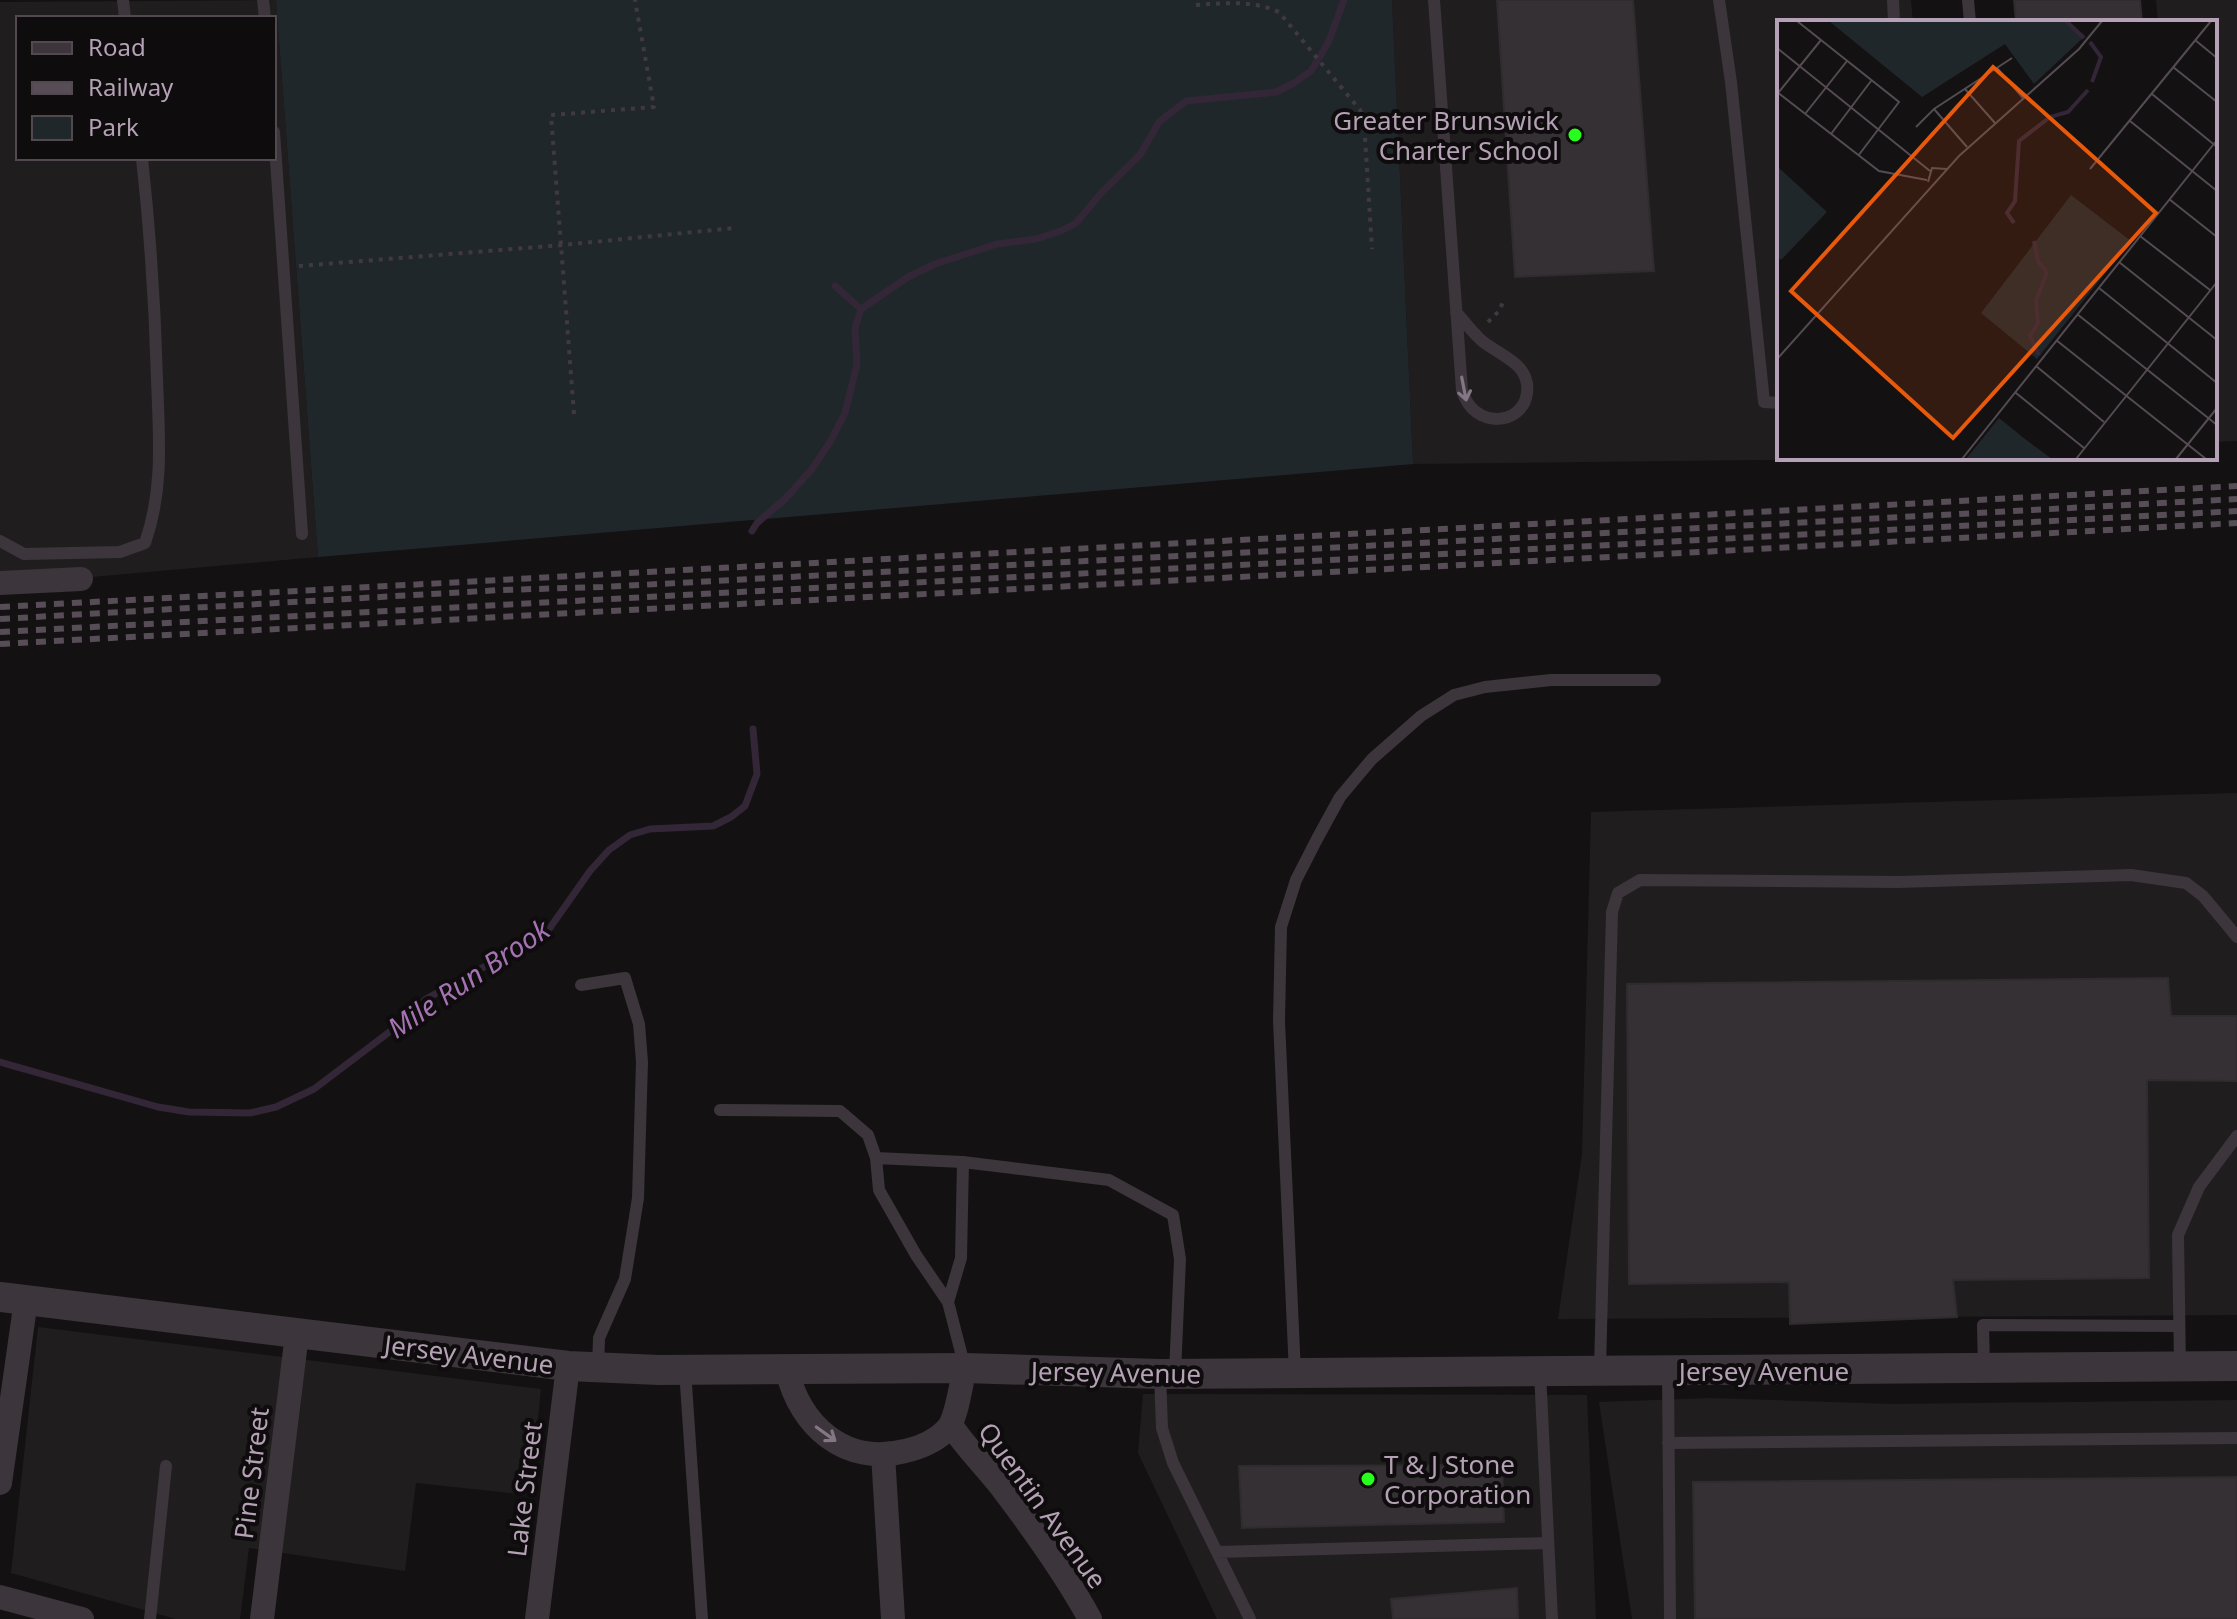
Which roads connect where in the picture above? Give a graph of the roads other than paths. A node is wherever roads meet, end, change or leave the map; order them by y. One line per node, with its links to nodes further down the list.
1 (1434, 0): 9 (lane)
2 (1719, 0): 10 (lane)
3 (1893, 0): 5 (lane)
4 (1968, 0): 6 (lane)
5 (1894, 20)
6 (1970, 20)
7 (276, 157): 11 (lane)
8 (142, 160): 12 (lane)
9 (1456, 312): 9 (lane, one-way to 9)
10 (1777, 403)
11 (302, 534)
12 (0, 541)
13 (81, 579): 14 (street)
14 (0, 583)
15 (1655, 680): 37 (lane)
16 (2237, 937): 34 (lane)
17 (581, 985): 29 (lane)
18 (720, 1110): 20 (lane)
19 (2237, 1136): 24 (lane)
20 (876, 1158): 21 (lane); 23 (lane)
21 (963, 1162): 23 (lane); 38 (lane)
22 (13, 1299): 25 (street, Jersey Avenue); 44 (street)
23 (948, 1302): 30 (lane)
24 (2178, 1326): 28 (lane); 31 (lane)
25 (297, 1334): 26 (street, Jersey Avenue); 50 (street, Pine Street)
26 (568, 1366): 29 (street, Jersey Avenue); 51 (street, Lake Street)
27 (2237, 1366): 28 (street, Jersey Avenue)
28 (2180, 1367): 31 (street, Jersey Avenue)
29 (598, 1368): 32 (street, Jersey Avenue)
30 (965, 1368): 33 (street, Jersey Avenue); 38 (street, Jersey Avenue); 39 (street)
31 (1984, 1369): 35 (street, Jersey Avenue)
32 (685, 1370): 33 (street, Jersey Avenue); 52 (lane)
33 (787, 1370): 42 (street, one-way to 42)
34 (1600, 1371): 35 (street, Jersey Avenue); 36 (street, Jersey Avenue)
35 (1668, 1371): 41 (lane)
36 (1540, 1372): 37 (street, Jersey Avenue); 45 (lane)
37 (1295, 1373): 38 (street, Jersey Avenue)
38 (1168, 1374): 46 (lane)
39 (951, 1425): 42 (street); 54 (street, Quentin Avenue)
40 (2237, 1438): 41 (lane)
41 (1668, 1443): 57 (lane)
42 (883, 1454): 53 (street)
43 (166, 1466): 49 (lane)
44 (0, 1483)
45 (1547, 1543): 46 (lane); 56 (lane)
46 (1217, 1552): 55 (lane)
47 (0, 1597): 48 (street)
48 (82, 1619)
49 (150, 1619)
50 (262, 1619)
51 (537, 1619)
52 (702, 1619)
53 (893, 1619)
54 (1090, 1619)
55 (1250, 1619)
56 (1552, 1619)
57 (1670, 1619)

